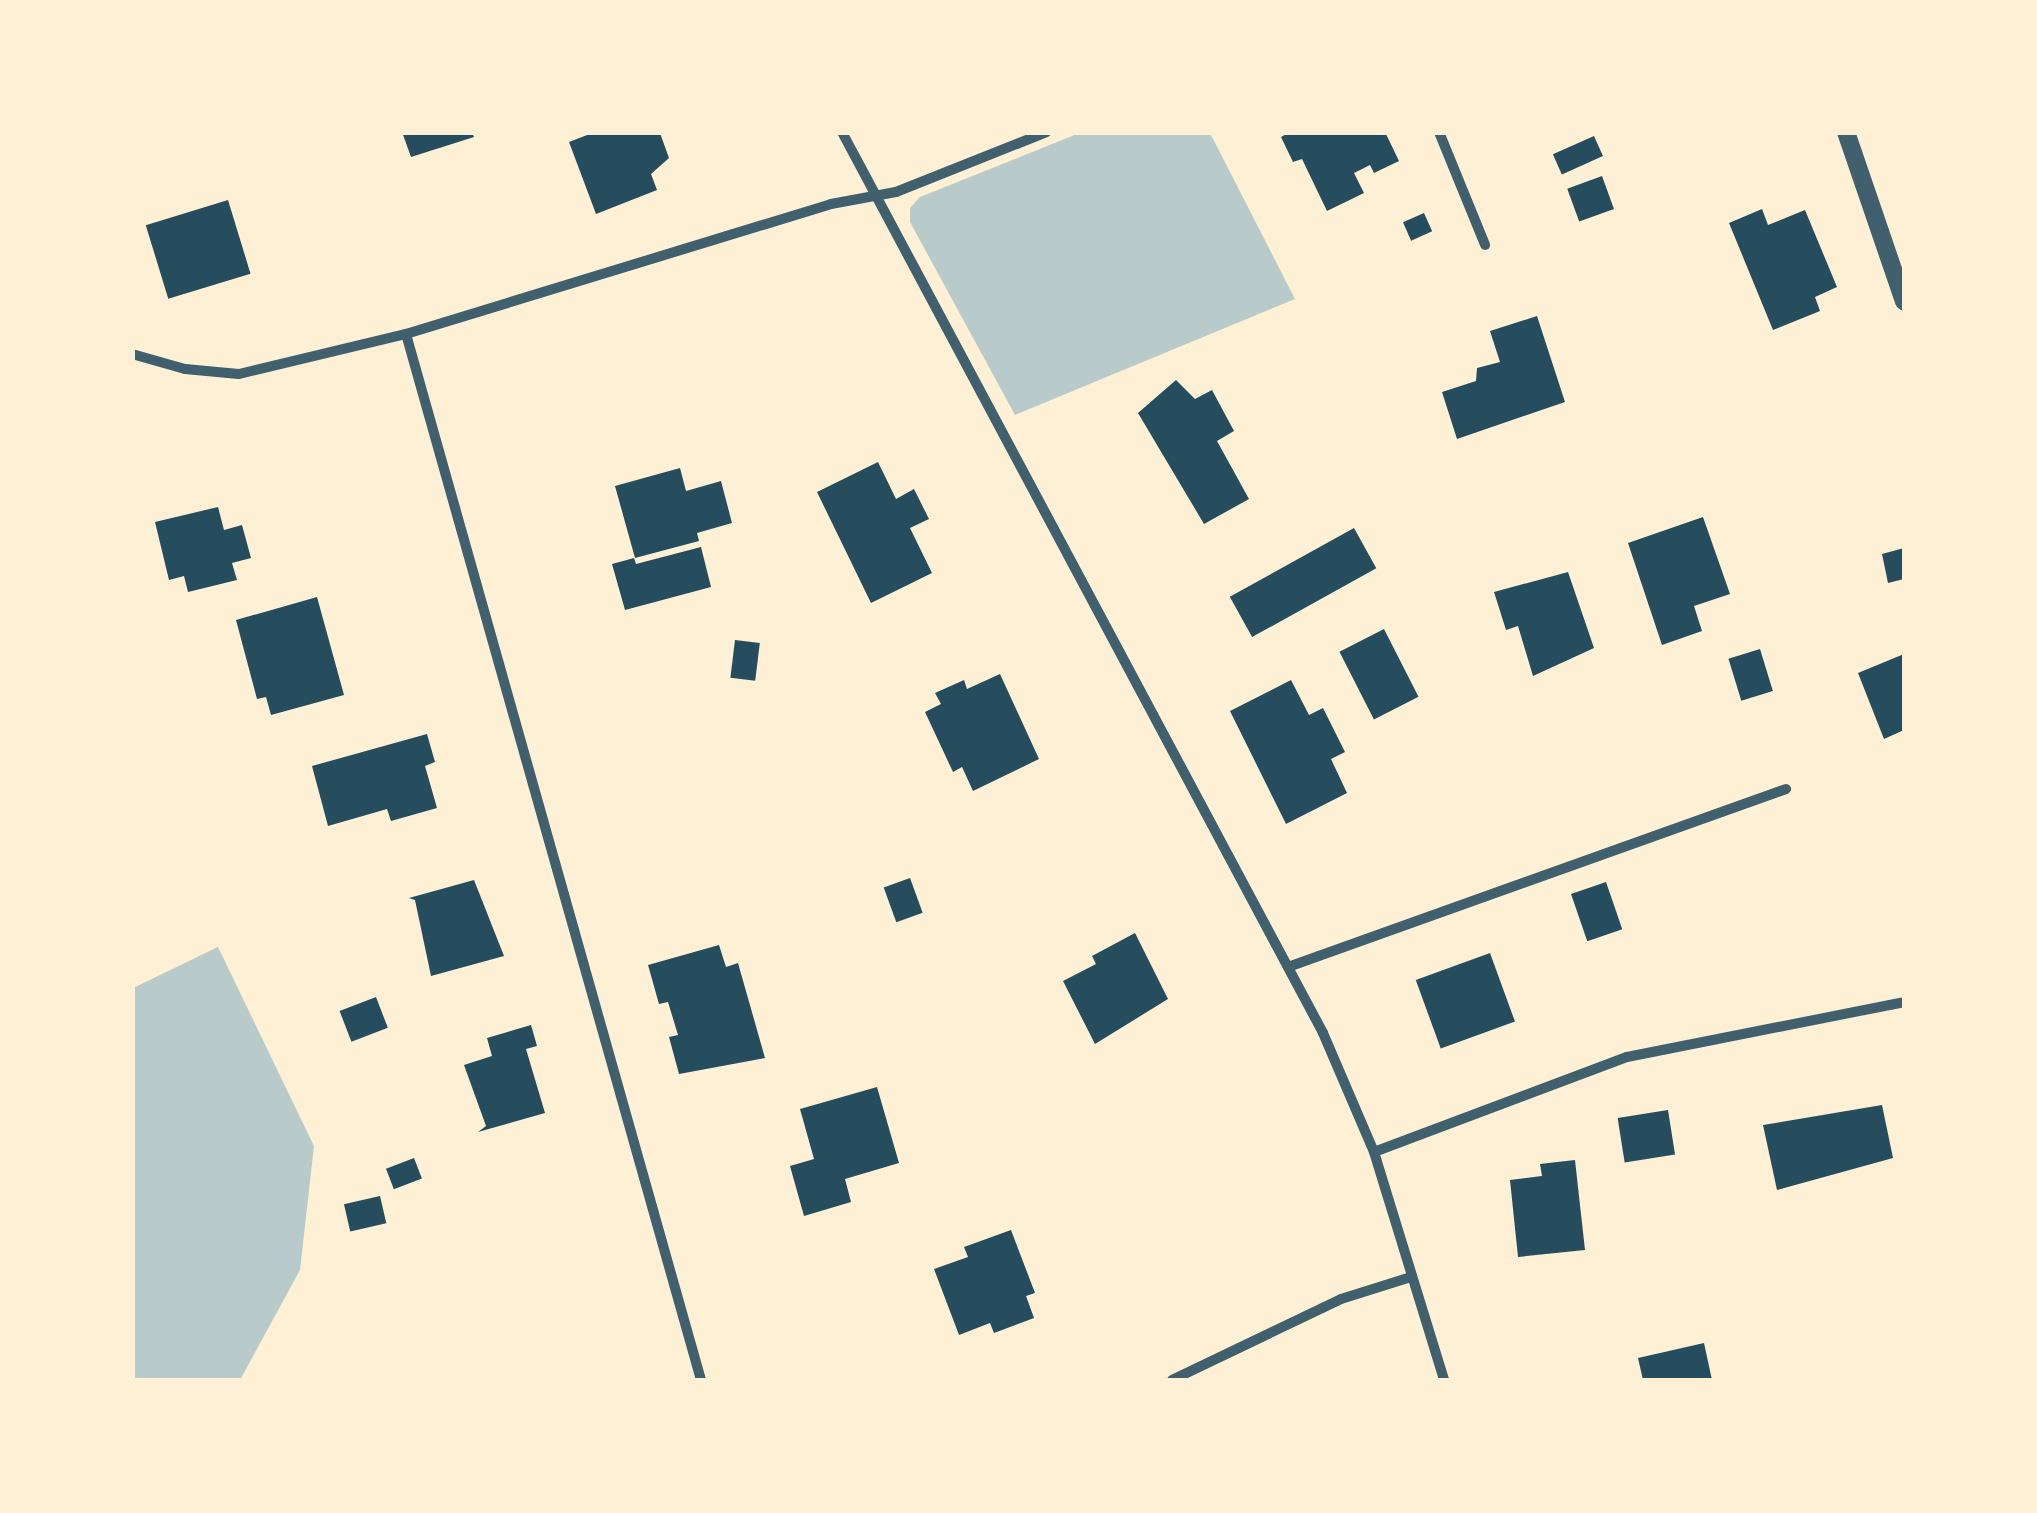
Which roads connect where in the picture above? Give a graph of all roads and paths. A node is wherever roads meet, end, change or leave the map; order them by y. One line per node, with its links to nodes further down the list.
1 (842, 132): 5 (street)
2 (1047, 132): 5 (street)
3 (1439, 132): 6 (street)
4 (1846, 132): 7 (street)
5 (871, 198): 8 (street); 11 (street)
6 (1485, 244)
7 (1904, 301)
8 (406, 334): 9 (street); 15 (street)
9 (132, 354)
10 (1786, 789): 11 (street)
11 (1288, 968): 13 (street)
12 (1904, 1002): 13 (street)
13 (1374, 1152): 14 (street)
14 (1408, 1278): 16 (street); 17 (street)
15 (701, 1380)
16 (1172, 1380)
17 (1444, 1380)

